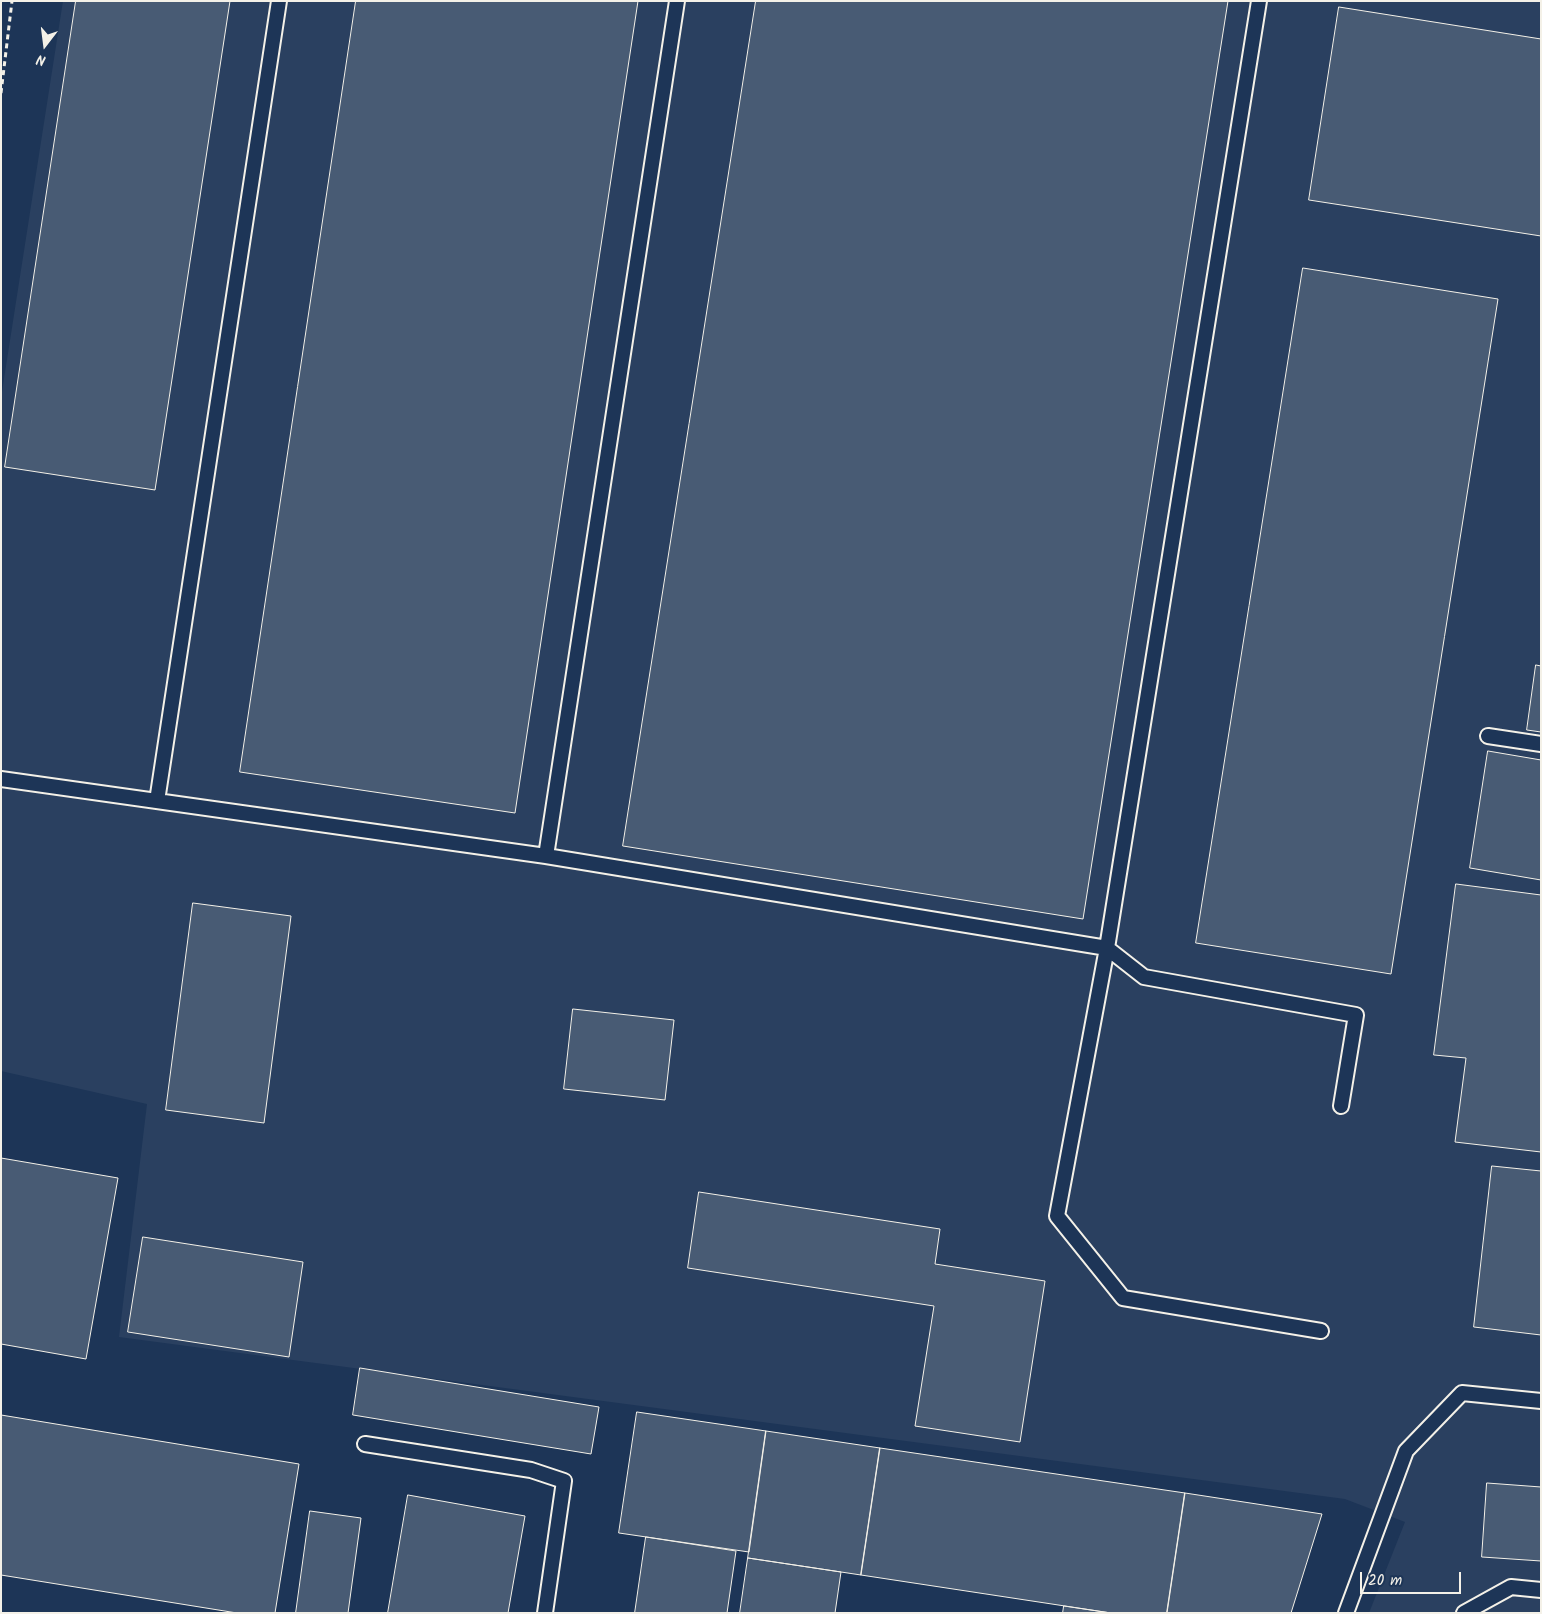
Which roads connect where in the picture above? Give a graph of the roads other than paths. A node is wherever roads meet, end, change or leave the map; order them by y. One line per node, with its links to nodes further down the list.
1 (279, 1): 7 (lane)
2 (678, 1): 8 (lane)
3 (1259, 1): 9 (lane)
4 (1488, 736): 5 (lane)
5 (1541, 744)
6 (1, 778): 7 (lane)
7 (157, 801): 8 (lane)
8 (546, 856): 9 (lane)
9 (1107, 948): 10 (lane); 11 (lane)
10 (1341, 1106)
11 (1321, 1331)
12 (1541, 1401): 16 (lane)
13 (365, 1444): 15 (lane)
14 (1541, 1590): 17 (lane)
15 (545, 1613)
16 (1346, 1613)
17 (1464, 1613)

